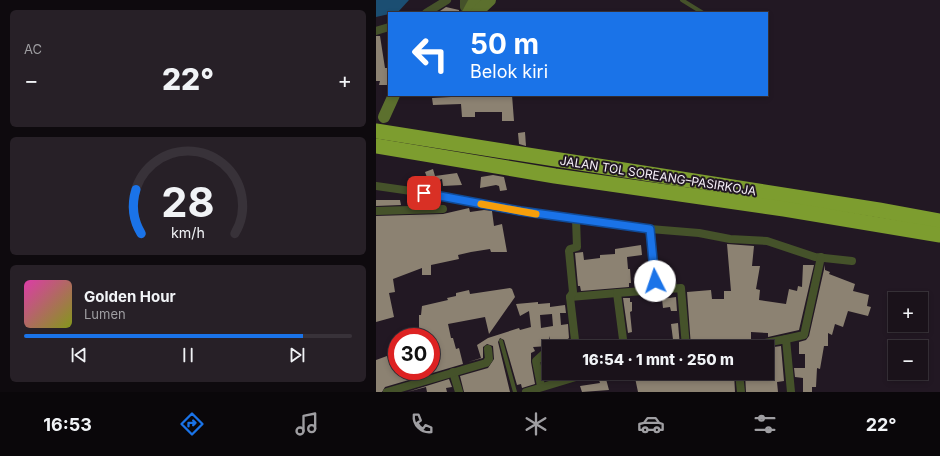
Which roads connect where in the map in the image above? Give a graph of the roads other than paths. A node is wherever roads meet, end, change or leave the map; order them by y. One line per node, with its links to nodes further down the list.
1 (447, 0): 6 (street)
2 (464, 0): 7 (street)
3 (475, 0): 8 (main road)
4 (490, 0): 9 (main road)
5 (682, 0): 10 (lane)
6 (428, 12)
7 (467, 12)
8 (469, 12)
9 (477, 12)
10 (701, 12)
11 (388, 27): 12 (street)
12 (376, 31)
13 (394, 96): 14 (main road)
14 (384, 117)
15 (376, 131): 21 (highway, JALAN TOL SOREANG–PASIRKOJA)
16 (376, 146): 23 (highway, JALAN TOL SOREANG–PASIRKOJA)
17 (376, 186): 20 (street)
18 (443, 209): 19 (street)
19 (376, 211)
20 (576, 219): 22 (street); 28 (street)
21 (940, 221)
22 (650, 229): 24 (street); 26 (street)
23 (940, 235)
24 (820, 258): 25 (street); 29 (street)
25 (852, 261)
26 (656, 290): 27 (street); 32 (street)
27 (617, 293): 28 (street); 31 (street)
28 (570, 297): 30 (street)
29 (786, 339): 34 (street); 46 (street)
30 (575, 340)
31 (623, 340)
32 (685, 340)
33 (501, 341): 43 (lane)
34 (774, 341)
35 (488, 349): 37 (street)
36 (542, 356): 40 (street)
37 (453, 372): 41 (street); 42 (street)
38 (558, 380): 40 (street)
39 (740, 380): 45 (street)
40 (541, 386): 44 (street)
41 (387, 392)
42 (459, 392)
43 (515, 392)
44 (526, 392)
45 (741, 392)
46 (791, 392)

